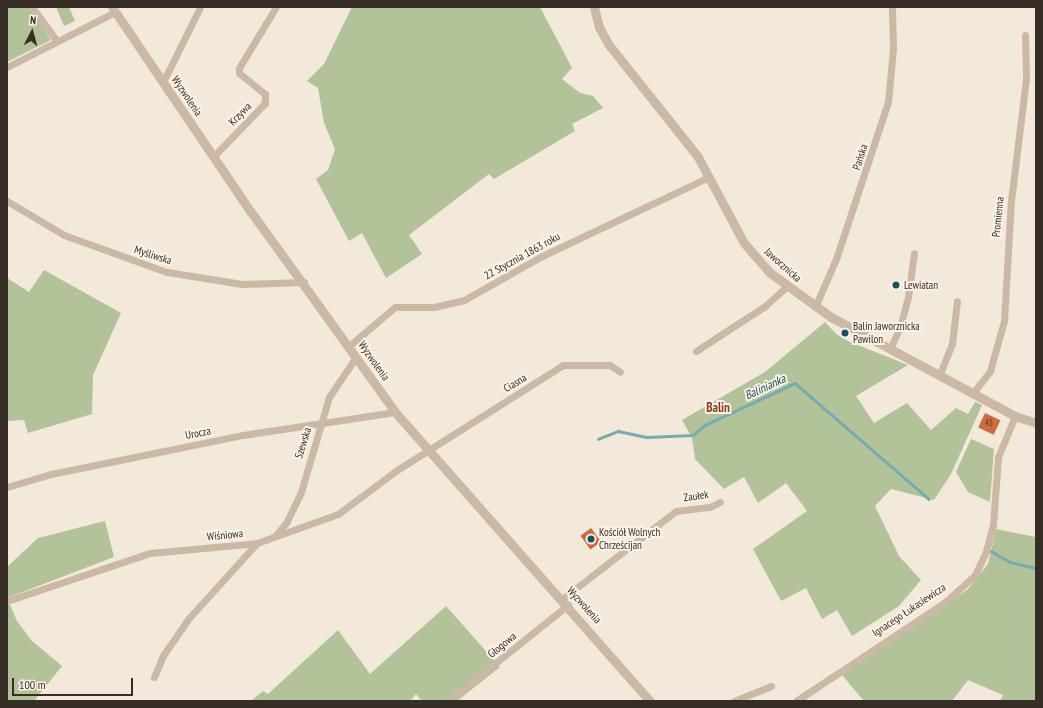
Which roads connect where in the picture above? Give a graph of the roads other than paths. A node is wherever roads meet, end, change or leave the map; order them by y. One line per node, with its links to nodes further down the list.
1 (32, 7): 8 (street)
2 (200, 7): 10 (street)
3 (276, 7): 11 (street, Krzywa)
4 (594, 7): 12 (street, Jaworznicka)
5 (892, 7): 18 (street, Pańska)
6 (113, 10): 8 (street); 10 (street, Wyzwolenia)
7 (1025, 35): 25 (street, Promienna)
8 (57, 41): 9 (street)
9 (7, 67)
10 (163, 82): 11 (street, Wyzwolenia)
11 (213, 157): 15 (street, Wyzwolenia)
12 (709, 177): 16 (street, Jaworznicka); 19 (street, 22 Stycznia 1863 roku)
13 (7, 201): 15 (street, Myśliwska)
14 (914, 253): 20 (street)
15 (304, 282): 19 (street, Wyzwolenia)
16 (787, 286): 18 (street, Jaworznicka); 21 (street)
17 (957, 301): 24 (street)
18 (815, 307): 20 (street, Jaworznicka)
19 (349, 346): 22 (street, Wyzwolenia)
20 (890, 349): 24 (street, Jaworznicka)
21 (696, 351)
22 (356, 357): 26 (street, Wyzwolenia); 29 (street, Szewska)
23 (620, 372): 30 (street, Ciasna)
24 (938, 376): 25 (street, Jaworznicka)
25 (973, 394): 27 (street, Jaworznicka)
26 (394, 412): 29 (street, Urocza); 30 (street, Wyzwolenia)
27 (1015, 416): 28 (street, Jaworznicka); 42 (street, Ignacego Łukasiewicza)
28 (1036, 423)
29 (321, 424): 31 (street, Urocza); 33 (street, Szewska)
30 (428, 452): 33 (street, Wiśniowa); 36 (street, Wyzwolenia)
31 (7, 487)
32 (720, 502): 36 (street, Zaułek)
33 (274, 537): 34 (street, Wiśniowa)
34 (257, 543): 35 (street, Wiśniowa); 37 (street)
35 (7, 601)
36 (565, 602): 39 (street, Głogowa); 40 (street, Wyzwolenia)
37 (154, 677)
38 (772, 686): 41 (street)
39 (448, 701)
40 (650, 701)
41 (734, 701)
42 (796, 701)

